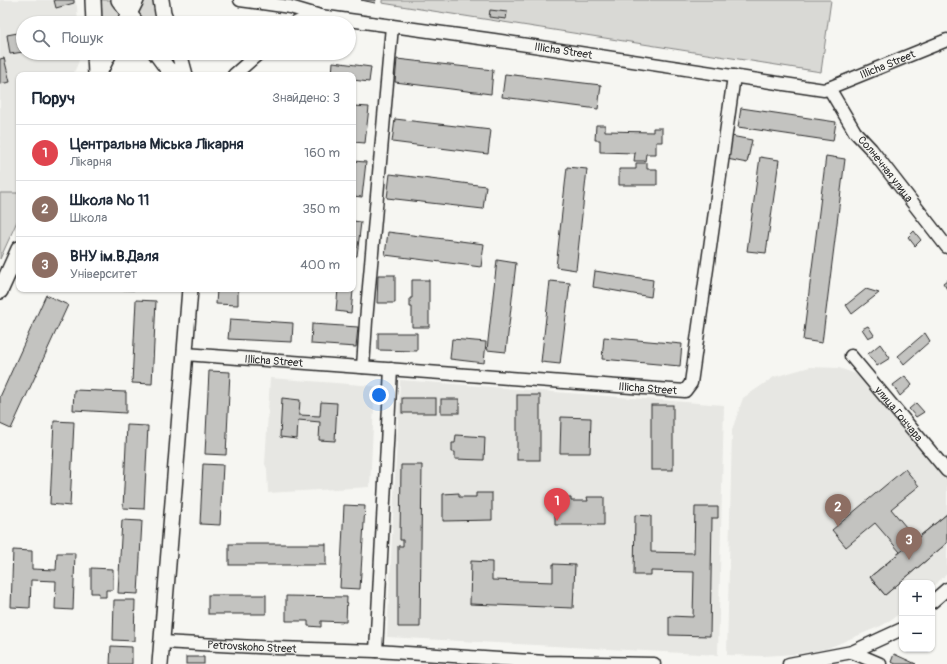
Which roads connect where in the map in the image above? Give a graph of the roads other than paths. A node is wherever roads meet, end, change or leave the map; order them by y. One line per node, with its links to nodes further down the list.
1 (94, 0): 6 (main road)
2 (119, 0): 7 (main road)
3 (136, 0): 8 (main road)
4 (161, 0): 9 (main road)
5 (240, 0): 10 (street)
6 (94, 16)
7 (128, 16)
8 (131, 16)
9 (164, 16)
10 (320, 16)
11 (356, 21): 12 (street, Illicha Street)
12 (392, 26): 24 (street, Illicha Street); 32 (street)
13 (947, 40): 25 (street, Illicha Street)
14 (96, 60): 19 (main road)
15 (105, 60): 20 (main road)
16 (161, 60): 21 (main road)
17 (181, 60): 22 (main road)
18 (251, 60): 23 (street)
19 (97, 72)
20 (99, 72)
21 (172, 72)
22 (184, 72)
23 (237, 72)
24 (734, 76): 25 (street, Illicha Street); 33 (street, Illicha Street)
25 (829, 88): 26 (street, Солнечная улица)
26 (947, 247)
27 (16, 255): 28 (main road)
28 (0, 290)
29 (190, 292): 30 (main road)
30 (185, 354): 32 (street, Illicha Street); 38 (main road)
31 (851, 356): 34 (street, улица Гончара)
32 (363, 367): 33 (street, Illicha Street)
33 (391, 369): 39 (street)
34 (947, 471)
35 (947, 589): 36 (street)
36 (935, 599)
37 (899, 630): 40 (street)
38 (162, 642): 39 (street, Petrovskoho Street); 41 (main road)
39 (376, 651): 42 (street, Petrovskoho Street)
40 (852, 652): 43 (street); 44 (street)
41 (160, 664)
42 (654, 664)
43 (789, 664)
44 (880, 664)

